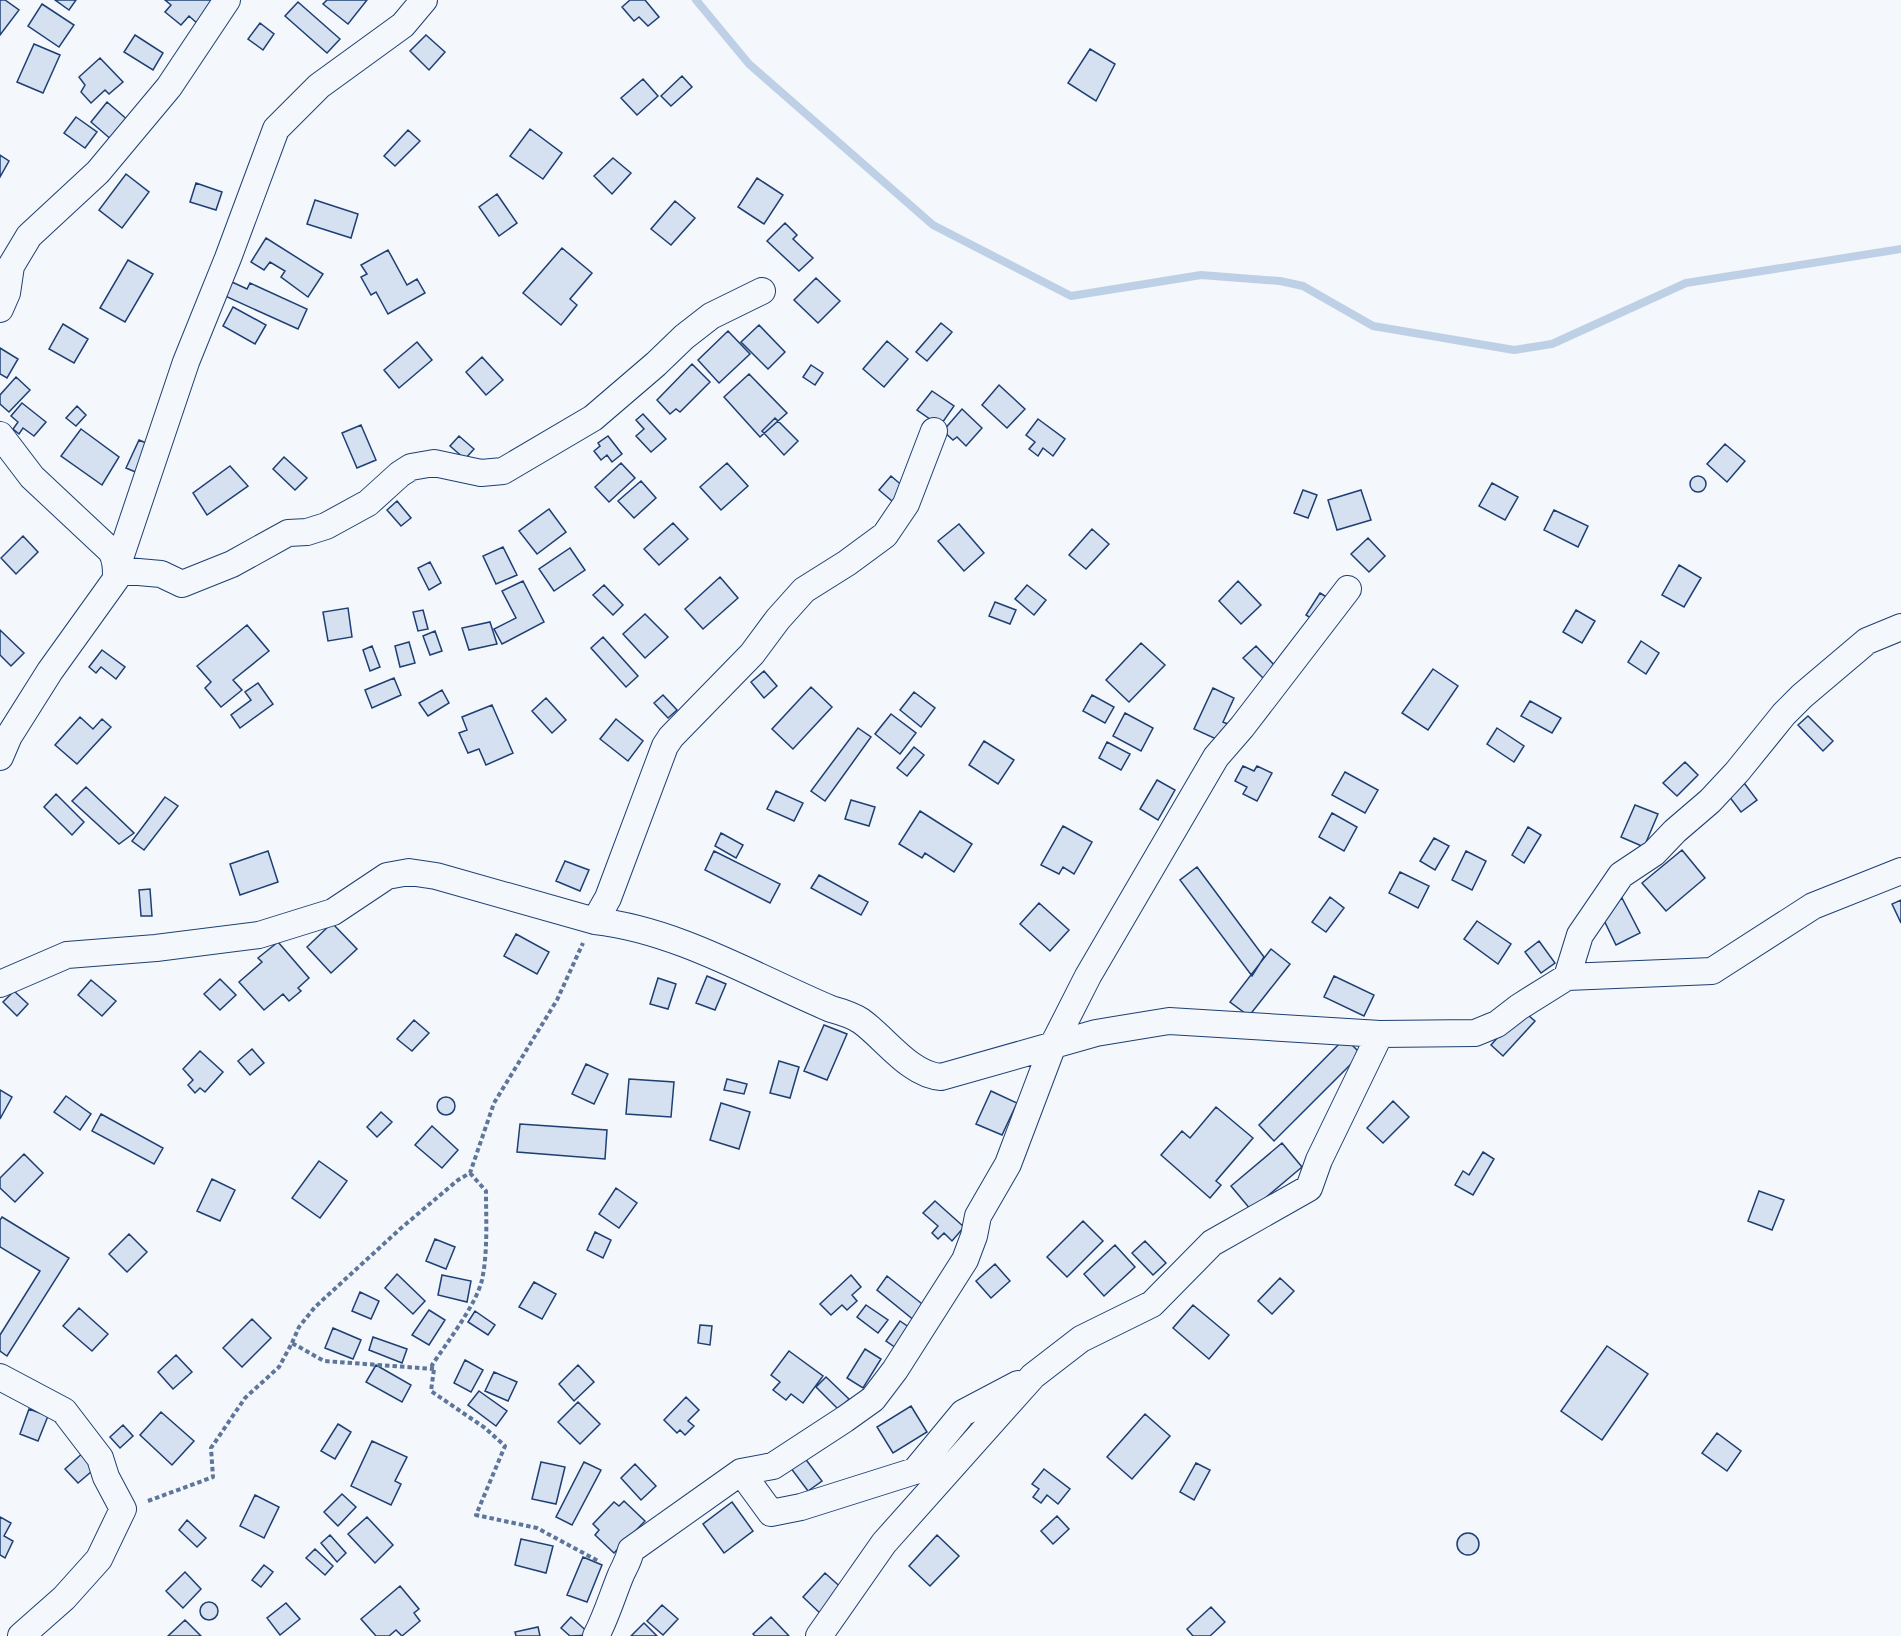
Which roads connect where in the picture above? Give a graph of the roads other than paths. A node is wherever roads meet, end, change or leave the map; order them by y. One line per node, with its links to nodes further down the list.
1 (227, 0): 4 (street)
2 (424, 0): 7 (street)
3 (762, 291): 7 (street)
4 (0, 309)
5 (934, 431): 12 (street)
6 (0, 435): 7 (street)
7 (116, 570): 10 (street)
8 (1348, 589): 16 (street)
9 (1901, 627): 13 (street)
10 (0, 758)
11 (1901, 871): 13 (street)
12 (594, 921): 14 (street); 16 (street)
13 (1567, 977): 15 (street)
14 (0, 984)
15 (1380, 1034): 16 (street); 17 (street)
16 (1053, 1045): 19 (street)
17 (1034, 1376): 19 (street); 22 (street)
18 (0, 1377): 20 (street)
19 (741, 1472): 21 (street)
20 (21, 1636)
21 (596, 1636)
22 (819, 1636)

